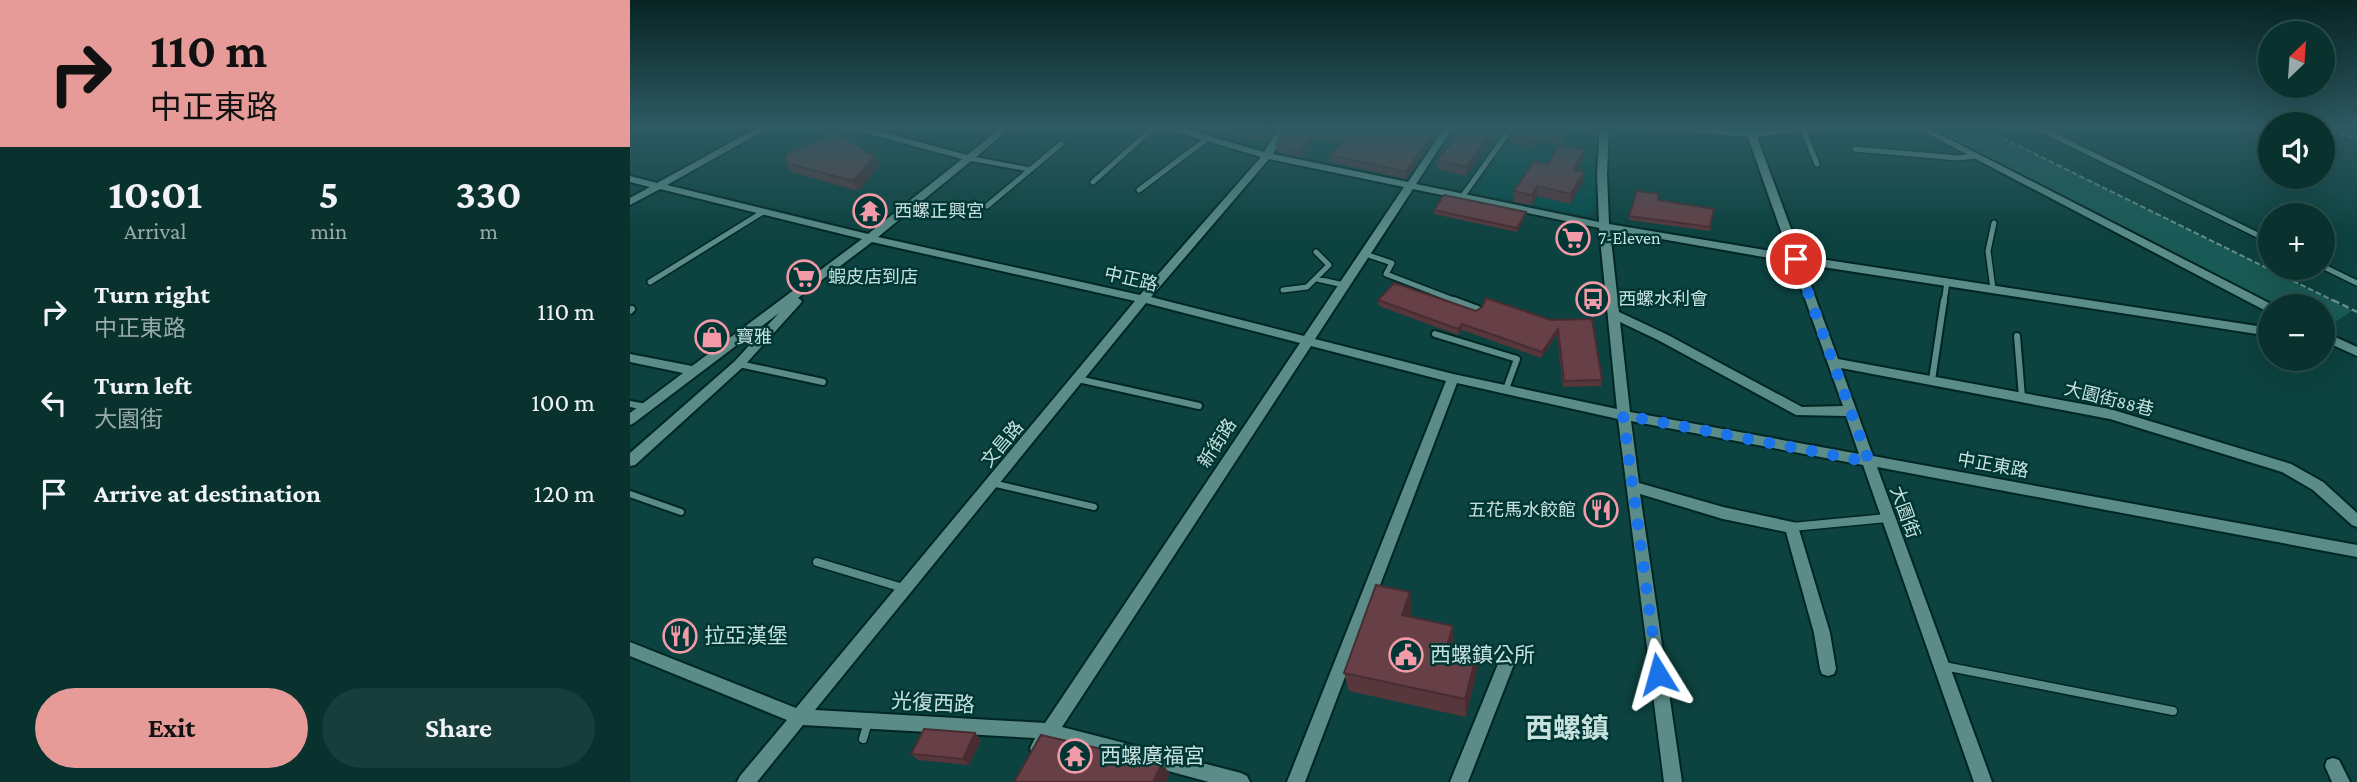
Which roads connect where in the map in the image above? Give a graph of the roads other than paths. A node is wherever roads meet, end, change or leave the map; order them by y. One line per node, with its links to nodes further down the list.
1 (699, 163): 19 (street)
2 (962, 163): 28 (street)
3 (996, 163): 15 (street)
4 (1037, 163): 15 (lane)
5 (1114, 163): 17 (lane)
6 (1174, 163): 20 (lane)
7 (1261, 163): 41 (street, 文昌路)
8 (1303, 163): 18 (street)
9 (1426, 163): 18 (street, 新街路)
10 (1486, 163): 21 (lane)
11 (1602, 163): 26 (street)
12 (1762, 163): 31 (street, 大園街)
13 (1990, 163): 42 (street)
14 (2112, 163): 27 (lane)
15 (1029, 170): 23 (lane)
16 (630, 179): 19 (street, 中正路)
17 (1093, 182)
18 (1412, 186): 21 (street); 30 (street, 新街路)
19 (657, 187): 22 (street); 24 (street, 中正路)
20 (1139, 190)
21 (1462, 197): 26 (street)
22 (630, 202)
23 (987, 206)
24 (763, 212): 28 (street, 中正路); 35 (lane)
25 (1994, 223): 39 (lane)
26 (1605, 226): 31 (street); 44 (street)
27 (2258, 234)
28 (870, 237): 33 (street); 41 (street, 中正路)
29 (1316, 252): 34 (lane)
30 (1365, 254): 38 (street, 新街路); 43 (lane)
31 (1796, 259): 36 (street); 54 (street, 大園街)
32 (2335, 272): 37 (lane)
33 (817, 278): 55 (street); 56 (street)
34 (1317, 279): 38 (lane); 40 (lane)
35 (650, 282)
36 (1947, 282): 39 (street); 59 (lane)
37 (2357, 283)
38 (1344, 285): 48 (street, 新街路)
39 (1993, 289): 45 (street)
40 (1283, 290)
41 (1143, 299): 48 (street, 中正路); 58 (street, 文昌路)
42 (2258, 302)
43 (1478, 309)
44 (1614, 314): 66 (street); 67 (street)
45 (2258, 330)
46 (1435, 334): 61 (lane)
47 (2017, 336): 62 (lane)
48 (1307, 339): 57 (street, 中正路); 89 (street, 新街路)
49 (2335, 342): 51 (street)
50 (2335, 342): 51 (street)
51 (2338, 343): 52 (street)
52 (2357, 352)
53 (630, 358): 56 (street)
54 (1833, 362): 59 (street, 大園街88巷); 66 (street, 大園街)
55 (739, 364): 60 (lane); 69 (street)
56 (694, 371): 65 (street)
57 (1453, 378): 61 (street, 中正路); 94 (street)
58 (1078, 379): 64 (lane); 71 (street, 文昌路)
59 (1932, 380): 62 (street, 大園街88巷)
60 (823, 382)
61 (1506, 389): 67 (street, 中正路)
62 (2022, 397): 77 (street, 大園街88巷)
63 (630, 404): 65 (lane)
64 (1199, 406)
65 (646, 407): 68 (street)
66 (1850, 411): 70 (street, 大園街)
67 (1623, 415): 70 (street, 中正東路); 72 (street)
68 (630, 420)
69 (630, 461)
70 (1869, 462): 76 (street, 大園街); 79 (street, 中正東路)
71 (992, 483): 74 (lane); 81 (street, 文昌路)
72 (1632, 486): 78 (street); 96 (street)
73 (630, 494): 75 (lane)
74 (1094, 507)
75 (681, 512)
76 (1889, 518): 78 (lane); 84 (street, 大園街)
77 (2357, 521)
78 (1792, 527): 85 (street)
79 (2357, 551)
80 (817, 562): 81 (lane)
81 (905, 589): 87 (street, 文昌路)
82 (630, 649): 87 (street, 光復西路)
83 (1506, 664): 95 (street)
84 (1942, 666): 86 (lane); 97 (street, 大園街)
85 (1828, 669)
86 (2174, 711)
87 (799, 717): 88 (street, 光復西路); 92 (street, 文昌路)
88 (868, 720): 89 (street, 光復西路); 90 (lane)
89 (1048, 731): 91 (street, 新街路); 93 (street, 光復西路)
90 (863, 739)
91 (1031, 759)
92 (746, 782)
93 (1241, 782)
94 (1296, 782)
95 (1459, 782)
96 (1673, 782)
97 (1983, 782)

